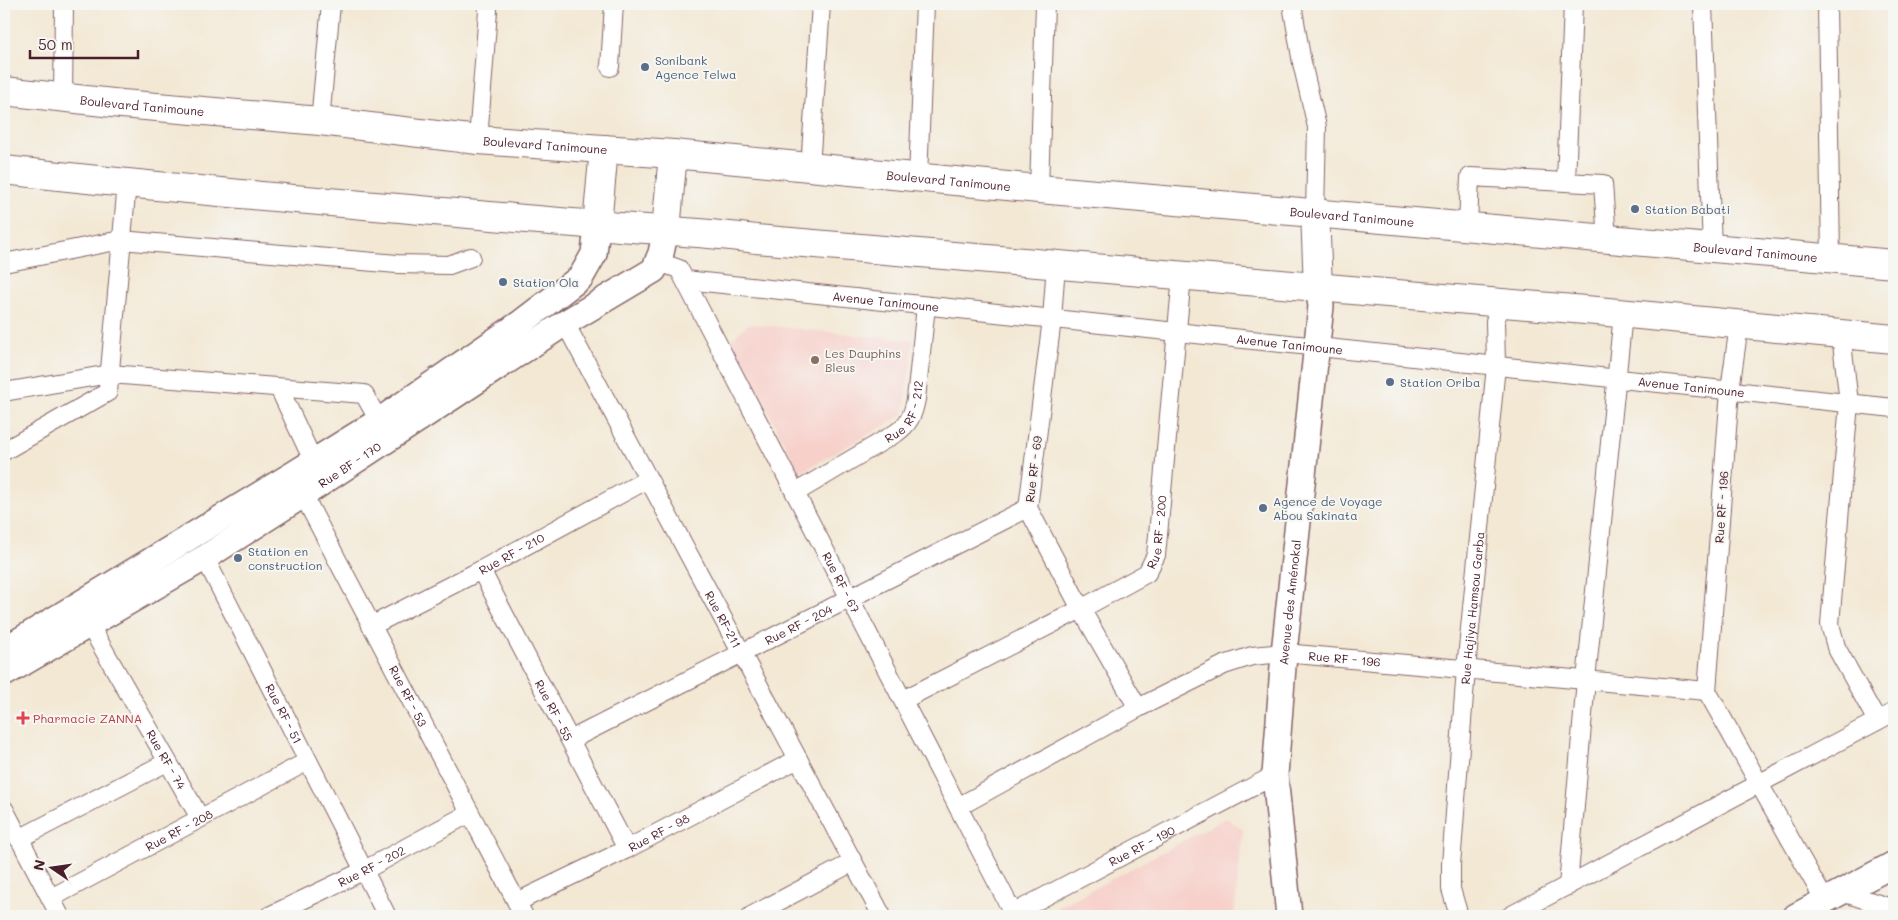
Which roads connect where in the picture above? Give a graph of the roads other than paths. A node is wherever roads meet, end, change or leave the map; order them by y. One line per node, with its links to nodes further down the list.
1 (64, 4): 14 (street)
2 (331, 4): 15 (street)
3 (487, 4): 16 (street)
4 (614, 4): 12 (street)
5 (820, 4): 19 (street)
6 (925, 4): 21 (street)
7 (1045, 4): 24 (street)
8 (1292, 4): 25 (street)
9 (1573, 4): 22 (street)
10 (1703, 4): 31 (street)
11 (1827, 4): 33 (street)
12 (610, 66)
13 (4, 91): 14 (main road, Boulevard Tanimoune)
14 (63, 98): 15 (main road, Boulevard Tanimoune)
15 (320, 121): 16 (main road, Boulevard Tanimoune)
16 (478, 140): 17 (main road, Boulevard Tanimoune)
17 (604, 149): 18 (main road, Boulevard Tanimoune); 26 (main road)
18 (673, 154): 19 (main road, Boulevard Tanimoune); 28 (main road)
19 (810, 168): 21 (main road, Boulevard Tanimoune)
20 (4, 170): 23 (main road)
21 (918, 178): 24 (main road, Boulevard Tanimoune)
22 (1566, 182): 27 (street); 30 (street)
23 (127, 183): 26 (main road); 29 (street)
24 (1039, 189): 25 (main road, Boulevard Tanimoune)
25 (1315, 212): 27 (main road, Boulevard Tanimoune); 40 (main road)
26 (597, 225): 28 (main road); 59 (main road, Rue BF - 170)
27 (1468, 226): 30 (main road, Boulevard Tanimoune)
28 (666, 230): 34 (main road); 36 (main road)
29 (122, 240): 32 (street); 35 (street); 52 (street)
30 (1608, 240): 31 (main road, Boulevard Tanimoune)
31 (1712, 249): 33 (main road, Boulevard Tanimoune)
32 (471, 257)
33 (1831, 258): 37 (main road, Boulevard Tanimoune)
34 (658, 262): 39 (street, Rue RF - 67); 45 (main road, Rue BF - 170)
35 (4, 263)
36 (1056, 264): 38 (main road); 44 (street, Rue RF - 69)
37 (1894, 264)
38 (1182, 276): 40 (main road); 47 (street, Rue RF - 200)
39 (685, 280): 42 (street, Avenue Tanimoune); 64 (street, Rue RF - 67)
40 (1318, 288): 41 (main road); 50 (main road, Avenue des Aménokal)
41 (1495, 303): 43 (main road); 51 (street, Rue Hajiya Hamsou Garba)
42 (926, 306): 44 (street, Avenue Tanimoune); 64 (street, Rue RF - 212)
43 (1623, 314): 46 (main road); 53 (street)
44 (1052, 319): 47 (street, Avenue Tanimoune); 65 (street, Rue RF - 69)
45 (565, 323): 62 (street, Rue RF-211); 63 (main road, Rue BF - 170)
46 (1740, 325): 48 (main road); 55 (street, Rue RF - 196)
47 (1177, 332): 50 (street, Avenue Tanimoune); 69 (street, Rue RF - 200)
48 (1841, 334): 49 (main road); 57 (street)
49 (1894, 339)
50 (1316, 347): 51 (street, Avenue Tanimoune); 73 (main road, Avenue des Aménokal)
51 (1496, 366): 53 (street, Avenue Tanimoune); 75 (street, Rue Hajiya Hamsou Garba)
52 (110, 374): 54 (street); 56 (street); 60 (street)
53 (1615, 378): 55 (street, Avenue Tanimoune); 77 (street)
54 (279, 388): 59 (street); 61 (street)
55 (1730, 390): 57 (street, Avenue Tanimoune); 78 (street, Rue RF - 196)
56 (4, 392)
57 (1849, 403): 58 (street, Avenue Tanimoune); 82 (street)
58 (1894, 408)
59 (379, 420): 61 (main road, Rue BF - 170)
60 (4, 451)
61 (315, 460): 63 (main road, Rue BF - 170)
62 (648, 479): 67 (street, Rue RF - 210); 74 (street, Rue RF-211)
63 (298, 485): 66 (main road, Rue BF - 170); 71 (street, Rue RF - 53); 72 (main road, Rue BF - 170)
64 (795, 493): 68 (street, Rue RF - 67)
65 (1028, 508): 68 (street, Rue RF - 204); 69 (street, Rue RF - 69)
66 (206, 557): 70 (main road, Rue BF - 170); 85 (street, Rue RF - 51)
67 (481, 570): 71 (street, Rue RF - 210); 83 (street, Rue RF - 55)
68 (850, 598): 74 (street, Rue RF - 204); 79 (street, Rue RF - 67)
69 (1080, 609): 79 (street, Rue RF - 200); 80 (street, Rue RF - 69)
70 (89, 624): 76 (main road, Rue BF - 170); 86 (street, Rue RF - 74)
71 (371, 626): 91 (street, Rue RF - 53)
72 (5, 647)
73 (1284, 653): 75 (street, Rue RF - 196); 80 (street, Rue RF - 196); 87 (main road, Avenue des Aménokal)
74 (742, 654): 83 (street, Rue RF - 204); 84 (street, Rue RF-211)
75 (1466, 669): 77 (street, Rue RF - 196); 110 (street, Rue Hajiya Hamsou Garba)
76 (4, 674)
77 (1586, 680): 78 (street, Rue RF - 196); 98 (street)
78 (1707, 690): 88 (street)
79 (903, 700): 89 (street, Rue RF - 67)
80 (1138, 708): 89 (street, Rue RF - 196)
81 (1894, 712): 82 (street)
82 (1877, 721): 88 (street)
83 (570, 740): 94 (street, Rue RF - 55)
84 (798, 760): 94 (street, Rue RF - 98); 95 (street, Rue RF-211)
85 (308, 761): 92 (street, Rue RF - 208); 97 (street, Rue RF - 51)
86 (167, 762): 92 (street, Rue RF - 74); 93 (street)
87 (1275, 775): 103 (street, Rue RF - 190); 109 (main road, Avenue des Aménokal)
88 (1760, 784): 98 (street); 99 (street)
89 (958, 807): 103 (street, Rue RF - 67)
90 (4, 809): 93 (street)
91 (470, 813): 97 (street, Rue RF - 202); 102 (street, Rue RF - 53)
92 (200, 818): 100 (street, Rue RF - 208)
93 (19, 839): 100 (street)
94 (626, 849): 102 (street, Rue RF - 98)
95 (853, 862): 107 (street); 108 (street, Rue RF-211)
96 (1894, 864): 99 (main road)
97 (363, 871): 105 (street, Rue RF - 202); 106 (street, Rue RF - 51)
98 (1568, 886): 111 (street)
99 (1834, 896): 101 (street); 112 (main road)
100 (51, 898): 104 (street)
101 (1894, 908)
102 (520, 909)
103 (1011, 915)
104 (60, 916)
105 (271, 916)
106 (387, 916)
107 (751, 916)
108 (882, 916)
109 (1290, 916)
110 (1459, 916)
111 (1510, 916)
112 (1796, 916)

